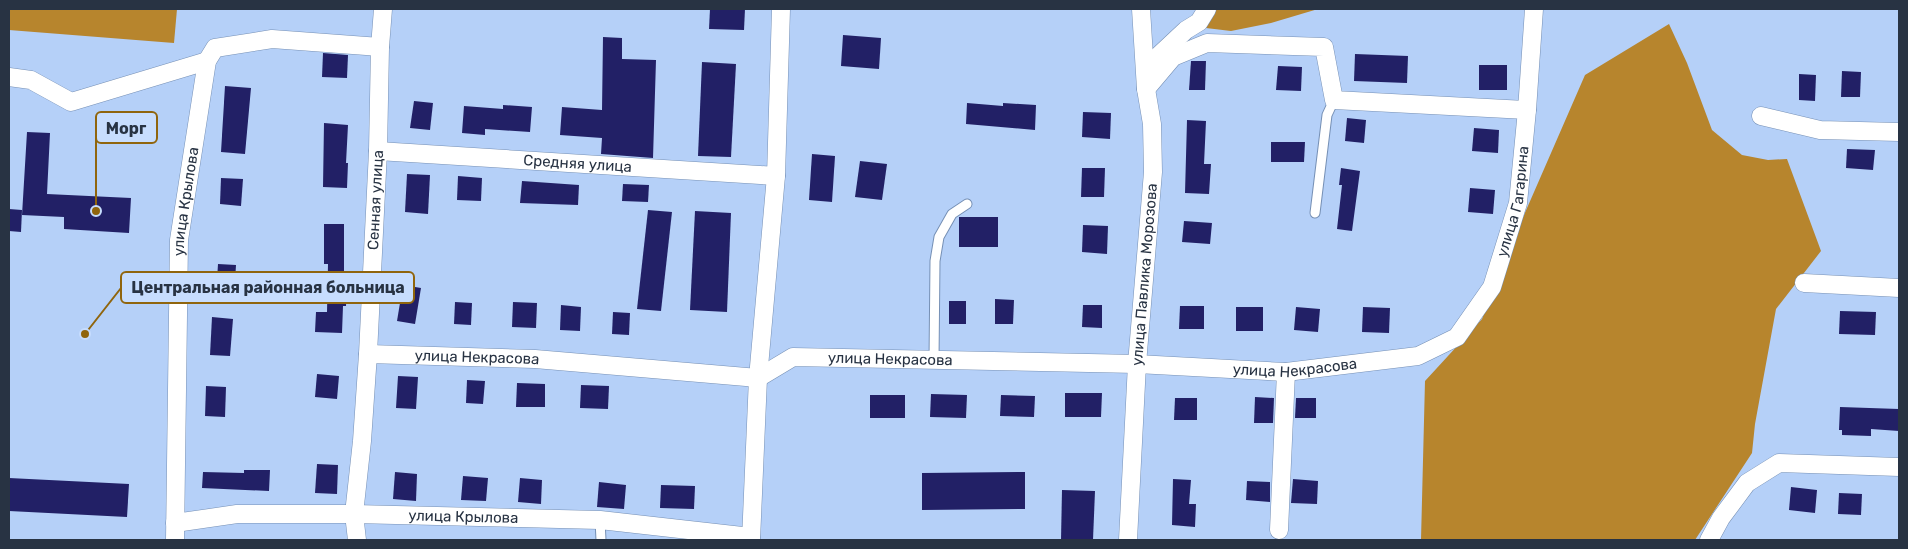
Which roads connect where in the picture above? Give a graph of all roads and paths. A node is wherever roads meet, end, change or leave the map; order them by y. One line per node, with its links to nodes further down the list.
1 (383, 9): 6 (street, Сенная улица)
2 (781, 9): 15 (street)
3 (1141, 9): 9 (street, улица Павлика Морозова)
4 (1207, 9): 9 (street)
5 (1534, 9): 11 (street, улица Гагарина)
6 (380, 47): 7 (street); 14 (street, Сенная улица)
7 (207, 61): 8 (street); 30 (street, улица Крылова)
8 (9, 77)
9 (1146, 89): 10 (street); 23 (street, улица Павлика Морозова)
10 (1334, 100): 11 (street); 17 (lane)
11 (1527, 110): 21 (street, улица Гагарина)
12 (1761, 116): 13 (street)
13 (1899, 132)
14 (378, 151): 15 (street, Средняя улица); 20 (street, Сенная улица)
15 (776, 176): 25 (street)
16 (966, 204): 22 (lane)
17 (1315, 213)
18 (1804, 283): 19 (street)
19 (1899, 288)
20 (368, 354): 25 (street, улица Некрасова); 27 (street, Сенная улица)
21 (1418, 356): 24 (street, улица Некрасова)
22 (934, 360): 23 (street, улица Некрасова); 25 (street, улица Некрасова)
23 (1137, 364): 24 (street, улица Некрасова); 34 (street, улица Павлика Морозова)
24 (1286, 372): 29 (street)
25 (758, 378): 31 (street)
26 (1899, 467): 35 (street)
27 (354, 514): 28 (street, улица Крылова); 30 (street, улица Крылова); 32 (street, Сенная улица)
28 (600, 520): 31 (street, улица Крылова); 33 (lane)
29 (1279, 530)
30 (175, 532)
31 (751, 539)
32 (357, 540)
33 (601, 540)
34 (1128, 540)
35 (1709, 540)

